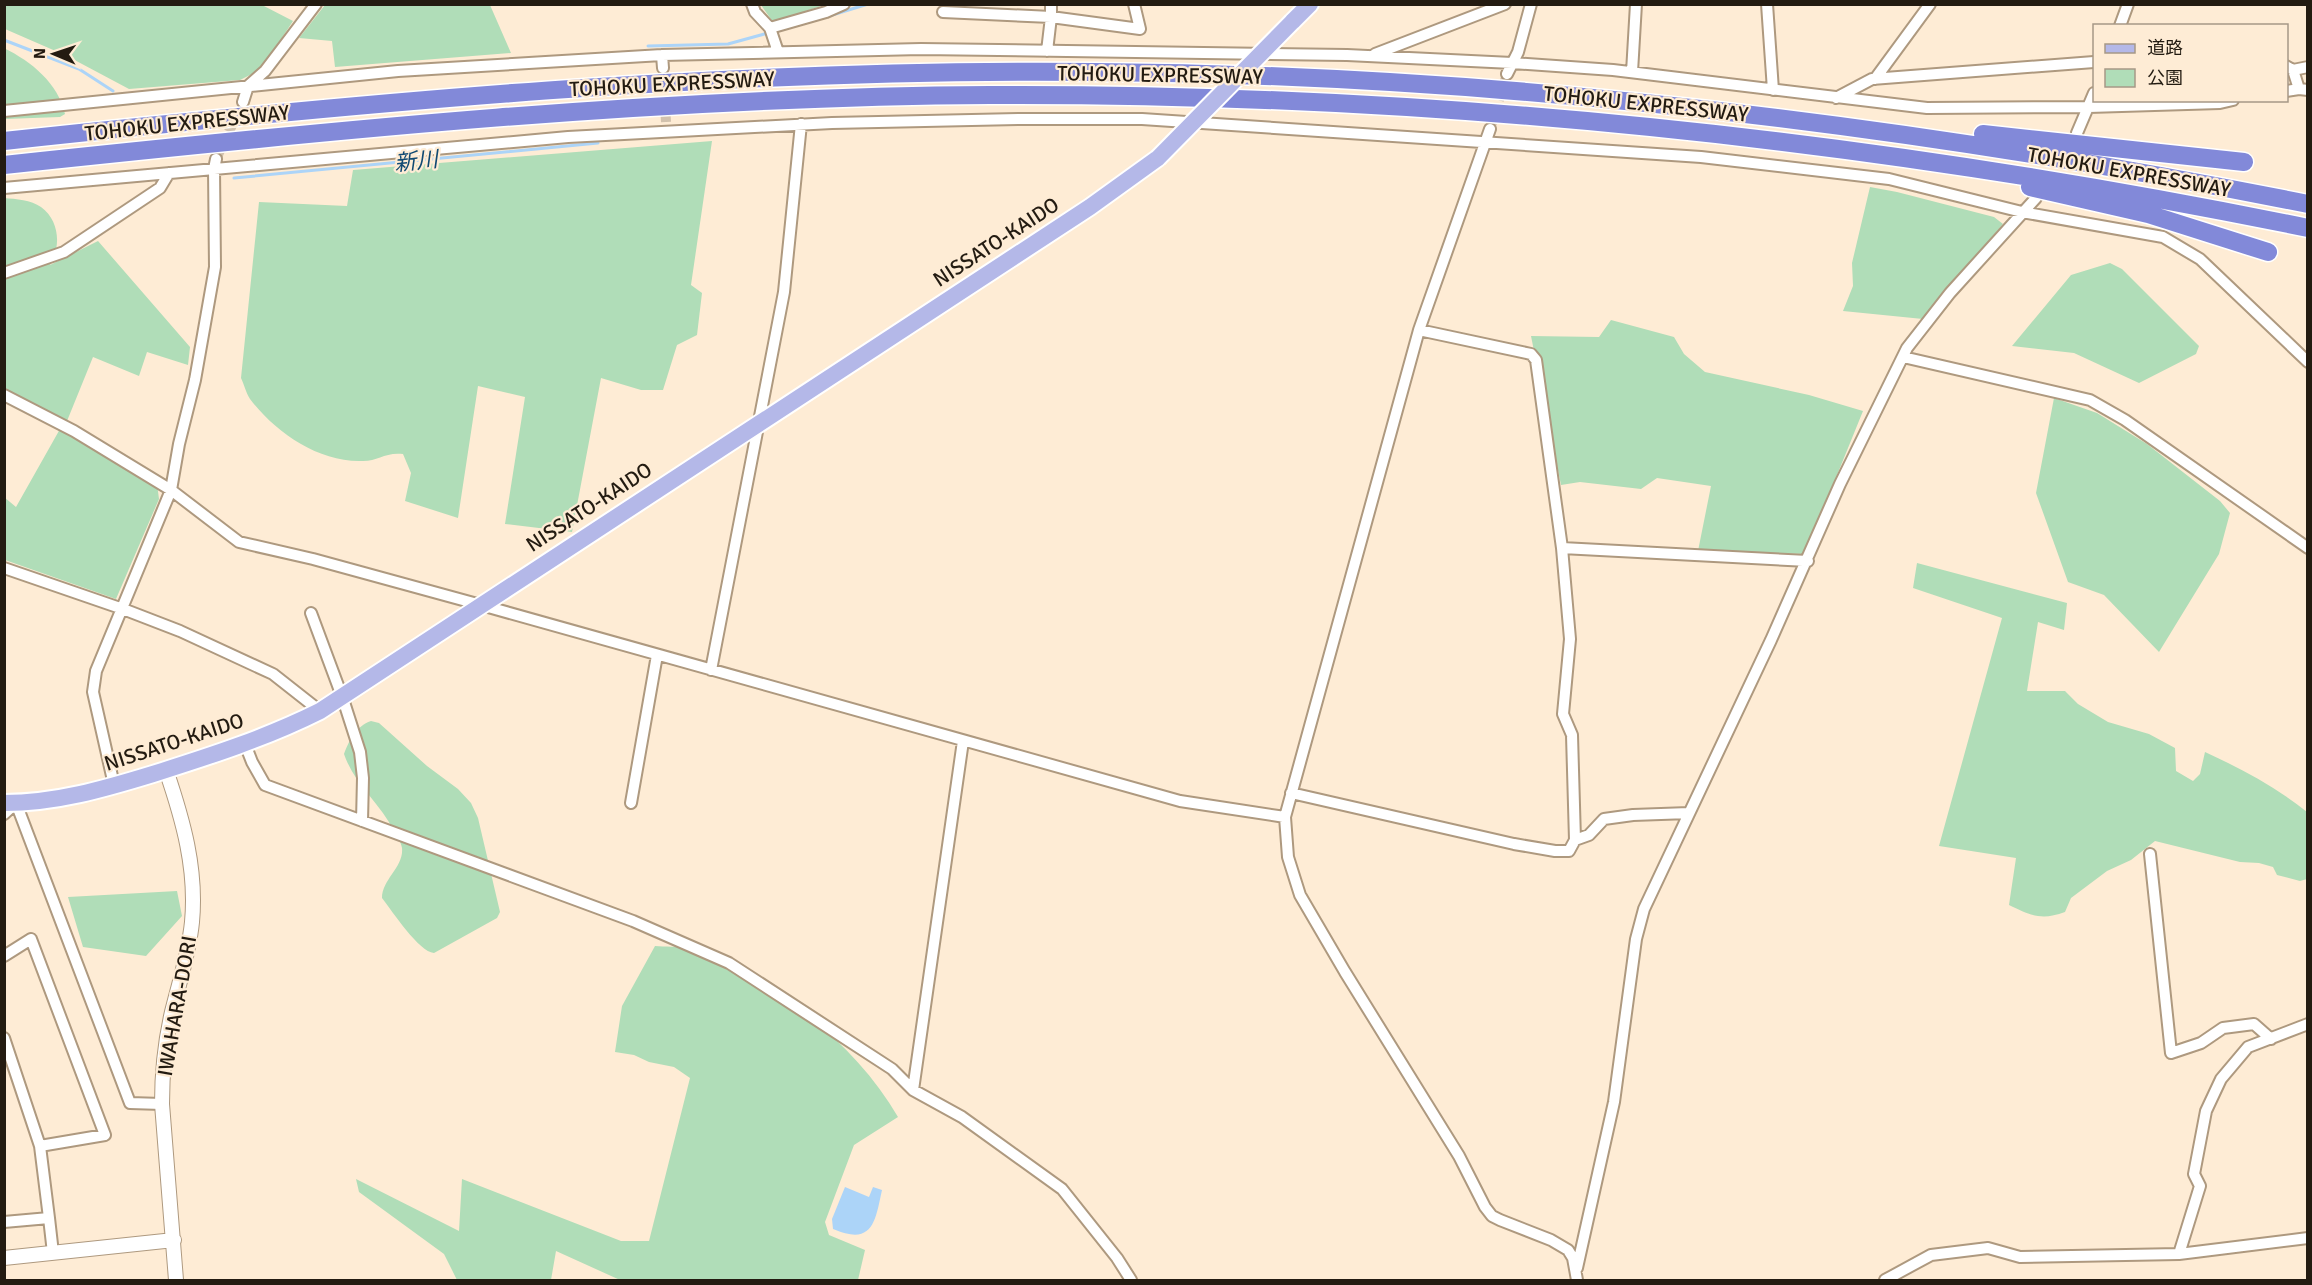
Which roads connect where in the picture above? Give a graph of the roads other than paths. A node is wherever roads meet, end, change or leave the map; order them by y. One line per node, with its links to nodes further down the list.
1 (316, 4): 29 (street)
2 (752, 4): 16 (street)
3 (844, 4): 16 (street)
4 (1051, 4): 14 (street)
5 (1134, 4): 14 (street)
6 (1310, 4): 61 (main road, NISSATO-KAIDO, bridge)
7 (1505, 4): 20 (street)
8 (1531, 4): 22 (street)
9 (1636, 4): 26 (street)
10 (1767, 4): 31 (street)
11 (1930, 4): 28 (street)
12 (2128, 4): 15 (street)
13 (943, 12): 14 (street)
14 (1051, 17): 17 (street)
15 (2121, 24)
16 (770, 28): 18 (street)
17 (1047, 51): 18 (street); 20 (street)
18 (778, 52): 19 (street)
19 (662, 55): 24 (street); 29 (street)
20 (1369, 57): 22 (street)
21 (2093, 62): 28 (street)
22 (1512, 63): 26 (street); 27 (street)
23 (2307, 67): 25 (street)
24 (663, 68)
25 (2290, 68): 30 (street)
26 (1632, 72): 31 (street)
27 (1507, 74)
28 (1875, 79): 34 (street)
29 (248, 86): 35 (street); 38 (street)
30 (2303, 89): 32 (street)
31 (1773, 90): 34 (street)
32 (2288, 91)
33 (2093, 96): 37 (street)
34 (1836, 98): 37 (street)
35 (243, 102)
36 (2224, 102): 37 (street)
37 (2089, 107): 42 (street)
38 (4, 111)
39 (801, 124): 44 (street); 46 (street); 61 (street)
40 (1865, 128): 43 (highway, TOHOKU EXPRESSWAY); 45 (highway); 52 (highway, TOHOKU EXPRESSWAY)
41 (1490, 129): 44 (street)
42 (2077, 133)
43 (4, 141)
44 (1486, 141): 53 (street); 57 (street)
45 (2244, 162)
46 (215, 164): 49 (street); 62 (street)
47 (4, 165): 48 (highway, TOHOKU EXPRESSWAY)
48 (1972, 167): 54 (highway, TOHOKU EXPRESSWAY); 55 (highway)
49 (169, 173): 50 (street); 56 (street)
50 (4, 188)
51 (2036, 198): 53 (street)
52 (2307, 204)
53 (2022, 212): 58 (street); 59 (street)
54 (2307, 228)
55 (2268, 252)
56 (4, 273)
57 (1419, 330): 63 (street); 78 (street)
58 (1903, 357): 64 (street); 65 (street)
59 (2307, 362)
60 (4, 394): 62 (street)
61 (759, 423): 67 (main road, NISSATO-KAIDO); 71 (street)
62 (171, 490): 67 (street); 68 (street)
63 (1562, 548): 65 (street); 84 (street)
64 (2307, 548)
65 (1808, 561): 81 (street)
66 (4, 568): 68 (street)
67 (481, 606): 70 (street); 72 (main road, NISSATO-KAIDO)
68 (123, 609): 73 (street); 77 (street)
69 (311, 613): 72 (street)
70 (657, 655): 71 (street); 79 (street)
71 (711, 670): 74 (street)
72 (342, 699): 73 (main road, NISSATO-KAIDO); 83 (street)
73 (320, 711): 75 (main road, NISSATO-KAIDO)
74 (963, 741): 82 (street); 90 (street)
75 (245, 744): 76 (main road, NISSATO-KAIDO); 83 (street)
76 (166, 770): 77 (main road, NISSATO-KAIDO); 91 (street, IWAHARA-DORI)
77 (114, 785): 80 (main road, NISSATO-KAIDO)
78 (1291, 793): 82 (street); 84 (street)
79 (631, 803)
80 (8, 807): 91 (street)
81 (1689, 813): 84 (street); 100 (street)
82 (1285, 817): 100 (street)
83 (362, 821): 90 (street)
84 (1575, 840)
85 (2150, 854): 89 (street)
86 (4, 956): 92 (street)
87 (2307, 1024): 89 (street)
88 (4, 1038): 92 (street)
89 (2271, 1040): 98 (street)
90 (913, 1090): 102 (street)
91 (162, 1104): 96 (street, IWAHARA-DORI)
92 (40, 1146): 93 (street)
93 (49, 1218): 94 (street); 97 (street)
94 (4, 1222)
95 (2307, 1238): 98 (street)
96 (174, 1239): 97 (street); 101 (street, IWAHARA-DORI)
97 (53, 1253): 99 (street)
98 (2179, 1254): 103 (street)
99 (4, 1258)
100 (1576, 1276)
101 (176, 1281)
102 (1131, 1281)
103 (1885, 1281)

